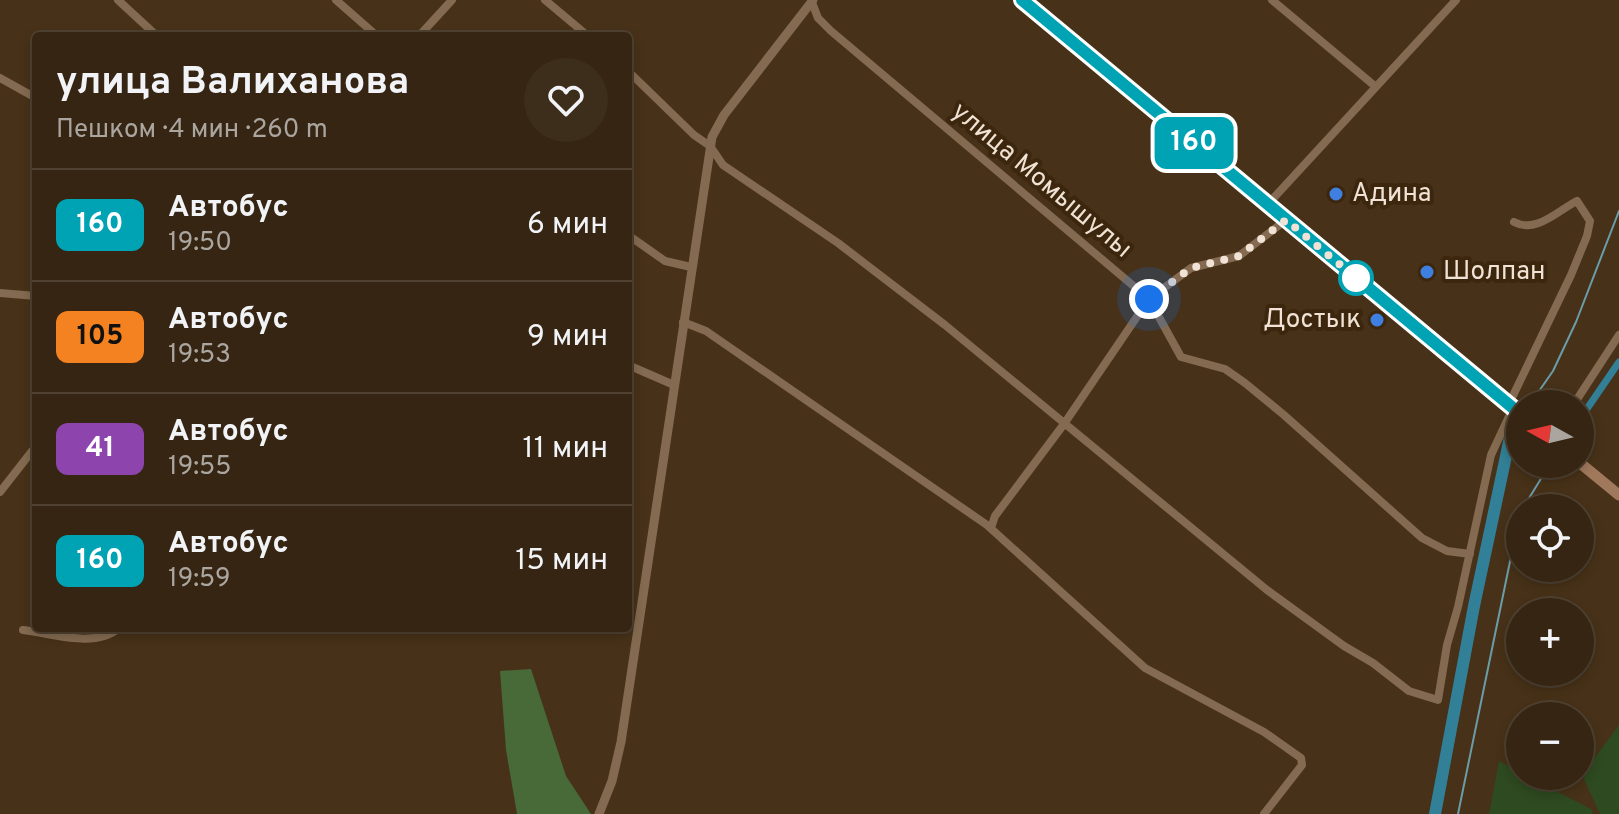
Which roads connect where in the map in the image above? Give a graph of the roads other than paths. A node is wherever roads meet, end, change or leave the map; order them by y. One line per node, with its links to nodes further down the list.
1 (118, 0): 9 (street)
2 (336, 0): 10 (street)
3 (452, 0): 11 (street)
4 (545, 0): 12 (street)
5 (812, 0): 17 (street); 25 (street, улица Момышулы)
6 (1022, 0): 18 (main road)
7 (1272, 0): 15 (street)
8 (1456, 0): 15 (street)
9 (153, 32)
10 (372, 32)
11 (423, 32)
12 (583, 32)
13 (632, 75): 17 (street)
14 (0, 78): 16 (street)
15 (1376, 87): 18 (street)
16 (32, 96)
17 (710, 146): 22 (street); 33 (street)
18 (1268, 204): 19 (main road)
19 (1286, 220): 25 (street); 32 (main road)
20 (1514, 222): 30 (street)
21 (632, 238): 22 (street)
22 (691, 267): 26 (street)
23 (0, 293): 24 (street)
24 (32, 296)
25 (1149, 299): 33 (street); 40 (street, улица Момышулы)
26 (683, 322): 29 (street); 39 (street)
27 (1619, 335): 31 (street)
28 (632, 367): 29 (street)
29 (674, 385): 45 (street)
30 (1522, 390)
31 (1583, 390)
32 (1506, 401)
33 (1064, 424): 39 (street); 40 (street)
34 (1506, 424): 40 (street)
35 (32, 451): 37 (street)
36 (1594, 474): 38 (main road)
37 (0, 492)
38 (1619, 495)
39 (991, 528): 46 (street)
40 (1470, 554)
41 (23, 630): 42 (street)
42 (32, 631)
43 (39, 632): 44 (street)
44 (114, 632)
45 (599, 814)
46 (1264, 814)

